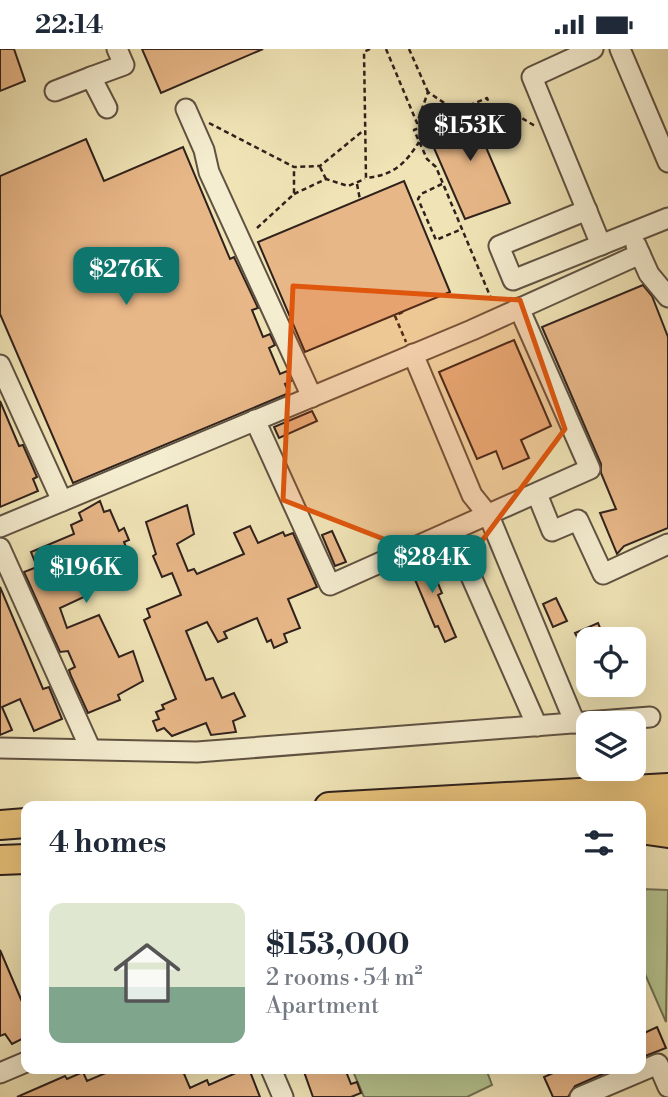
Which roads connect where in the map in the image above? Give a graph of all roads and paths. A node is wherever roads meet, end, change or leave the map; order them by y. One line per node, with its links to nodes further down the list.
1 (117, 49): 7 (street)
2 (370, 49): 19 (path)
3 (386, 49): 16 (path)
4 (409, 49): 9 (path)
5 (593, 49): 32 (street)
6 (620, 49): 23 (street)
7 (91, 78): 8 (street); 10 (street)
8 (55, 91)
9 (428, 92): 12 (path); 16 (path)
10 (107, 107)
11 (186, 110): 49 (street)
12 (456, 111): 18 (path); 20 (path)
13 (521, 112): 14 (path)
14 (520, 117): 17 (path); 18 (path)
15 (208, 122): 25 (path)
16 (417, 123): 20 (path)
17 (543, 123)
18 (499, 127): 21 (path)
19 (364, 130): 24 (path); 26 (path)
20 (414, 130): 22 (path)
21 (495, 137)
22 (419, 142): 26 (path); 29 (path)
23 (668, 162)
24 (320, 166): 25 (path); 27 (path)
25 (294, 167): 30 (path)
26 (366, 178): 28 (path)
27 (327, 179): 28 (path); 30 (path)
28 (356, 184): 31 (path)
29 (443, 184): 35 (path); 36 (path)
30 (294, 194): 34 (path)
31 (360, 200)
32 (587, 209): 39 (street); 39 (street)
33 (668, 218): 38 (street)
34 (257, 228)
35 (431, 228): 36 (path); 37 (path)
36 (462, 229): 42 (path)
37 (425, 231)
38 (631, 233): 39 (street); 40 (street)
39 (592, 249)
40 (640, 254): 43 (street); 44 (street)
41 (494, 289): 42 (path)
42 (488, 291): 45 (path)
43 (668, 297)
44 (519, 308): 47 (street); 51 (street)
45 (496, 309)
46 (403, 312): 47 (path)
47 (412, 355): 49 (street); 53 (street)
48 (0, 365): 52 (street)
49 (312, 397): 50 (street)
50 (255, 420): 52 (street); 55 (street)
51 (537, 493): 53 (street); 56 (street)
52 (62, 501): 54 (street)
53 (489, 516): 55 (street); 59 (street)
54 (0, 527)
55 (451, 531): 60 (street)
56 (668, 544)
57 (0, 548): 62 (street)
58 (650, 717): 59 (street)
59 (575, 723): 60 (street)
60 (537, 726): 62 (street)
61 (0, 748): 62 (street)
62 (90, 748)
63 (668, 788): 64 (highway)
64 (436, 801)
65 (668, 811): 66 (highway)
66 (646, 812)
67 (21, 823): 68 (highway)
68 (0, 824)
69 (668, 824): 70 (highway)
70 (646, 827)
71 (646, 829): 72 (highway)
72 (668, 834)
73 (21, 846): 74 (highway)
74 (0, 848)
75 (21, 859): 76 (highway)
76 (0, 860)
77 (21, 1064): 79 (street)
78 (646, 1069): 82 (street)
79 (0, 1073)
80 (273, 1074): 83 (street)
81 (634, 1074): 84 (street)
82 (668, 1087)
83 (283, 1097)
84 (580, 1097)

